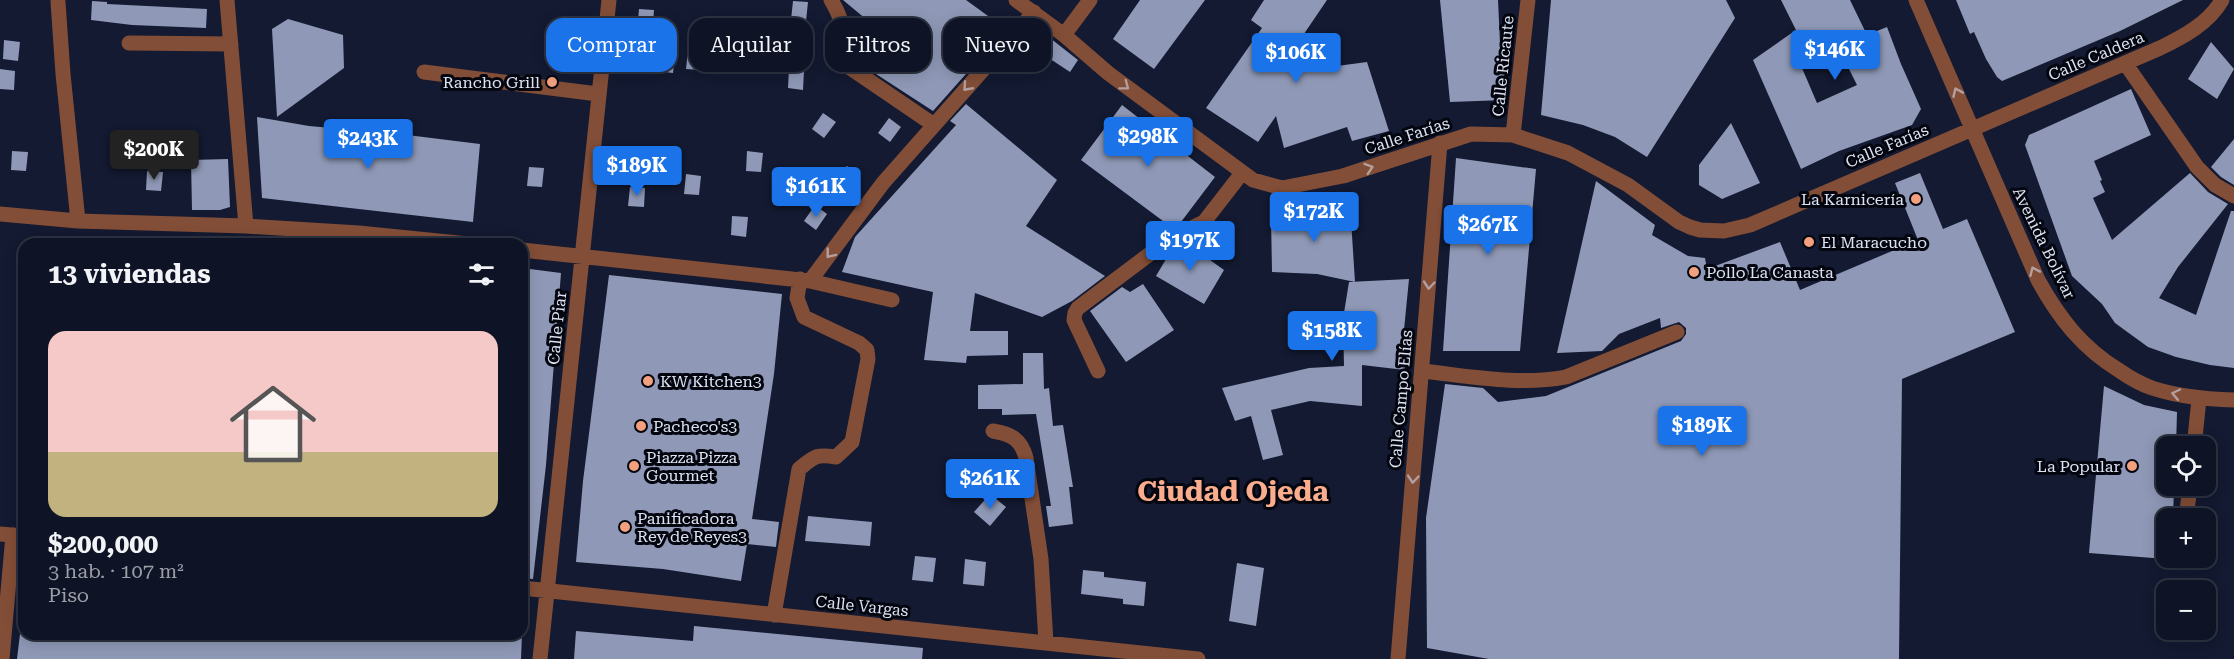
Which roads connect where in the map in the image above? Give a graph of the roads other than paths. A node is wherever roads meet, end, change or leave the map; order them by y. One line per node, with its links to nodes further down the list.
1 (227, 0): 13 (street)
2 (609, 0): 16 (street, Calle Piar)
3 (831, 0): 17 (street)
4 (1016, 0): 10 (street, Calle Farías)
5 (1090, 0): 11 (street)
6 (1528, 0): 19 (street, Calle Ricaute)
7 (1916, 0): 18 (street, Avenida Bolívar, one-way to 7)
8 (2222, 0): 14 (street, Calle Caldera)
9 (58, 2): 24 (street)
10 (1034, 12): 11 (street, Calle Farías); 17 (street, one-way to 17)
11 (1064, 35): 21 (street, Calle Farías, one-way to 21)
12 (129, 43): 13 (street)
13 (231, 44): 25 (street)
14 (2125, 63): 18 (street, Calle Caldera); 22 (street)
15 (424, 72): 16 (street)
16 (598, 94): 28 (street, Calle Piar)
17 (934, 125): 29 (street, one-way to 29)
18 (1972, 128): 19 (street, Calle Farías); 34 (street, Avenida Bolívar, one-way to 18)
19 (1513, 135): 20 (street, Calle Farías)
20 (1440, 143): 21 (street, Calle Farías, one-way to 20); 33 (street, Calle Campo Elías, one-way to 33)
21 (1242, 173): 32 (street)
22 (2234, 196)
23 (0, 214): 24 (street)
24 (78, 221): 25 (street)
25 (246, 226): 26 (street)
26 (409, 238)
27 (528, 251): 28 (street)
28 (583, 256): 29 (street); 40 (street, Calle Piar)
29 (805, 280): 30 (street); 41 (street)
30 (892, 300)
31 (1677, 332): 33 (street)
32 (1098, 371)
33 (1422, 371): 47 (street, Calle Campo Elías, one-way to 47)
34 (2199, 399): 35 (street, Avenida Bolívar); 37 (street)
35 (2234, 400)
36 (993, 430): 42 (street)
37 (2195, 436)
38 (12, 535): 44 (street)
39 (528, 589): 40 (street, Calle Vargas)
40 (547, 591): 41 (street, Calle Vargas); 45 (street, Calle Piar)
41 (774, 615): 42 (street, Calle Vargas)
42 (1046, 643): 43 (street, Calle Vargas)
43 (1145, 656): 46 (street, Calle Vargas)
44 (2, 659)
45 (540, 659)
46 (1198, 659)
47 (1398, 659)

